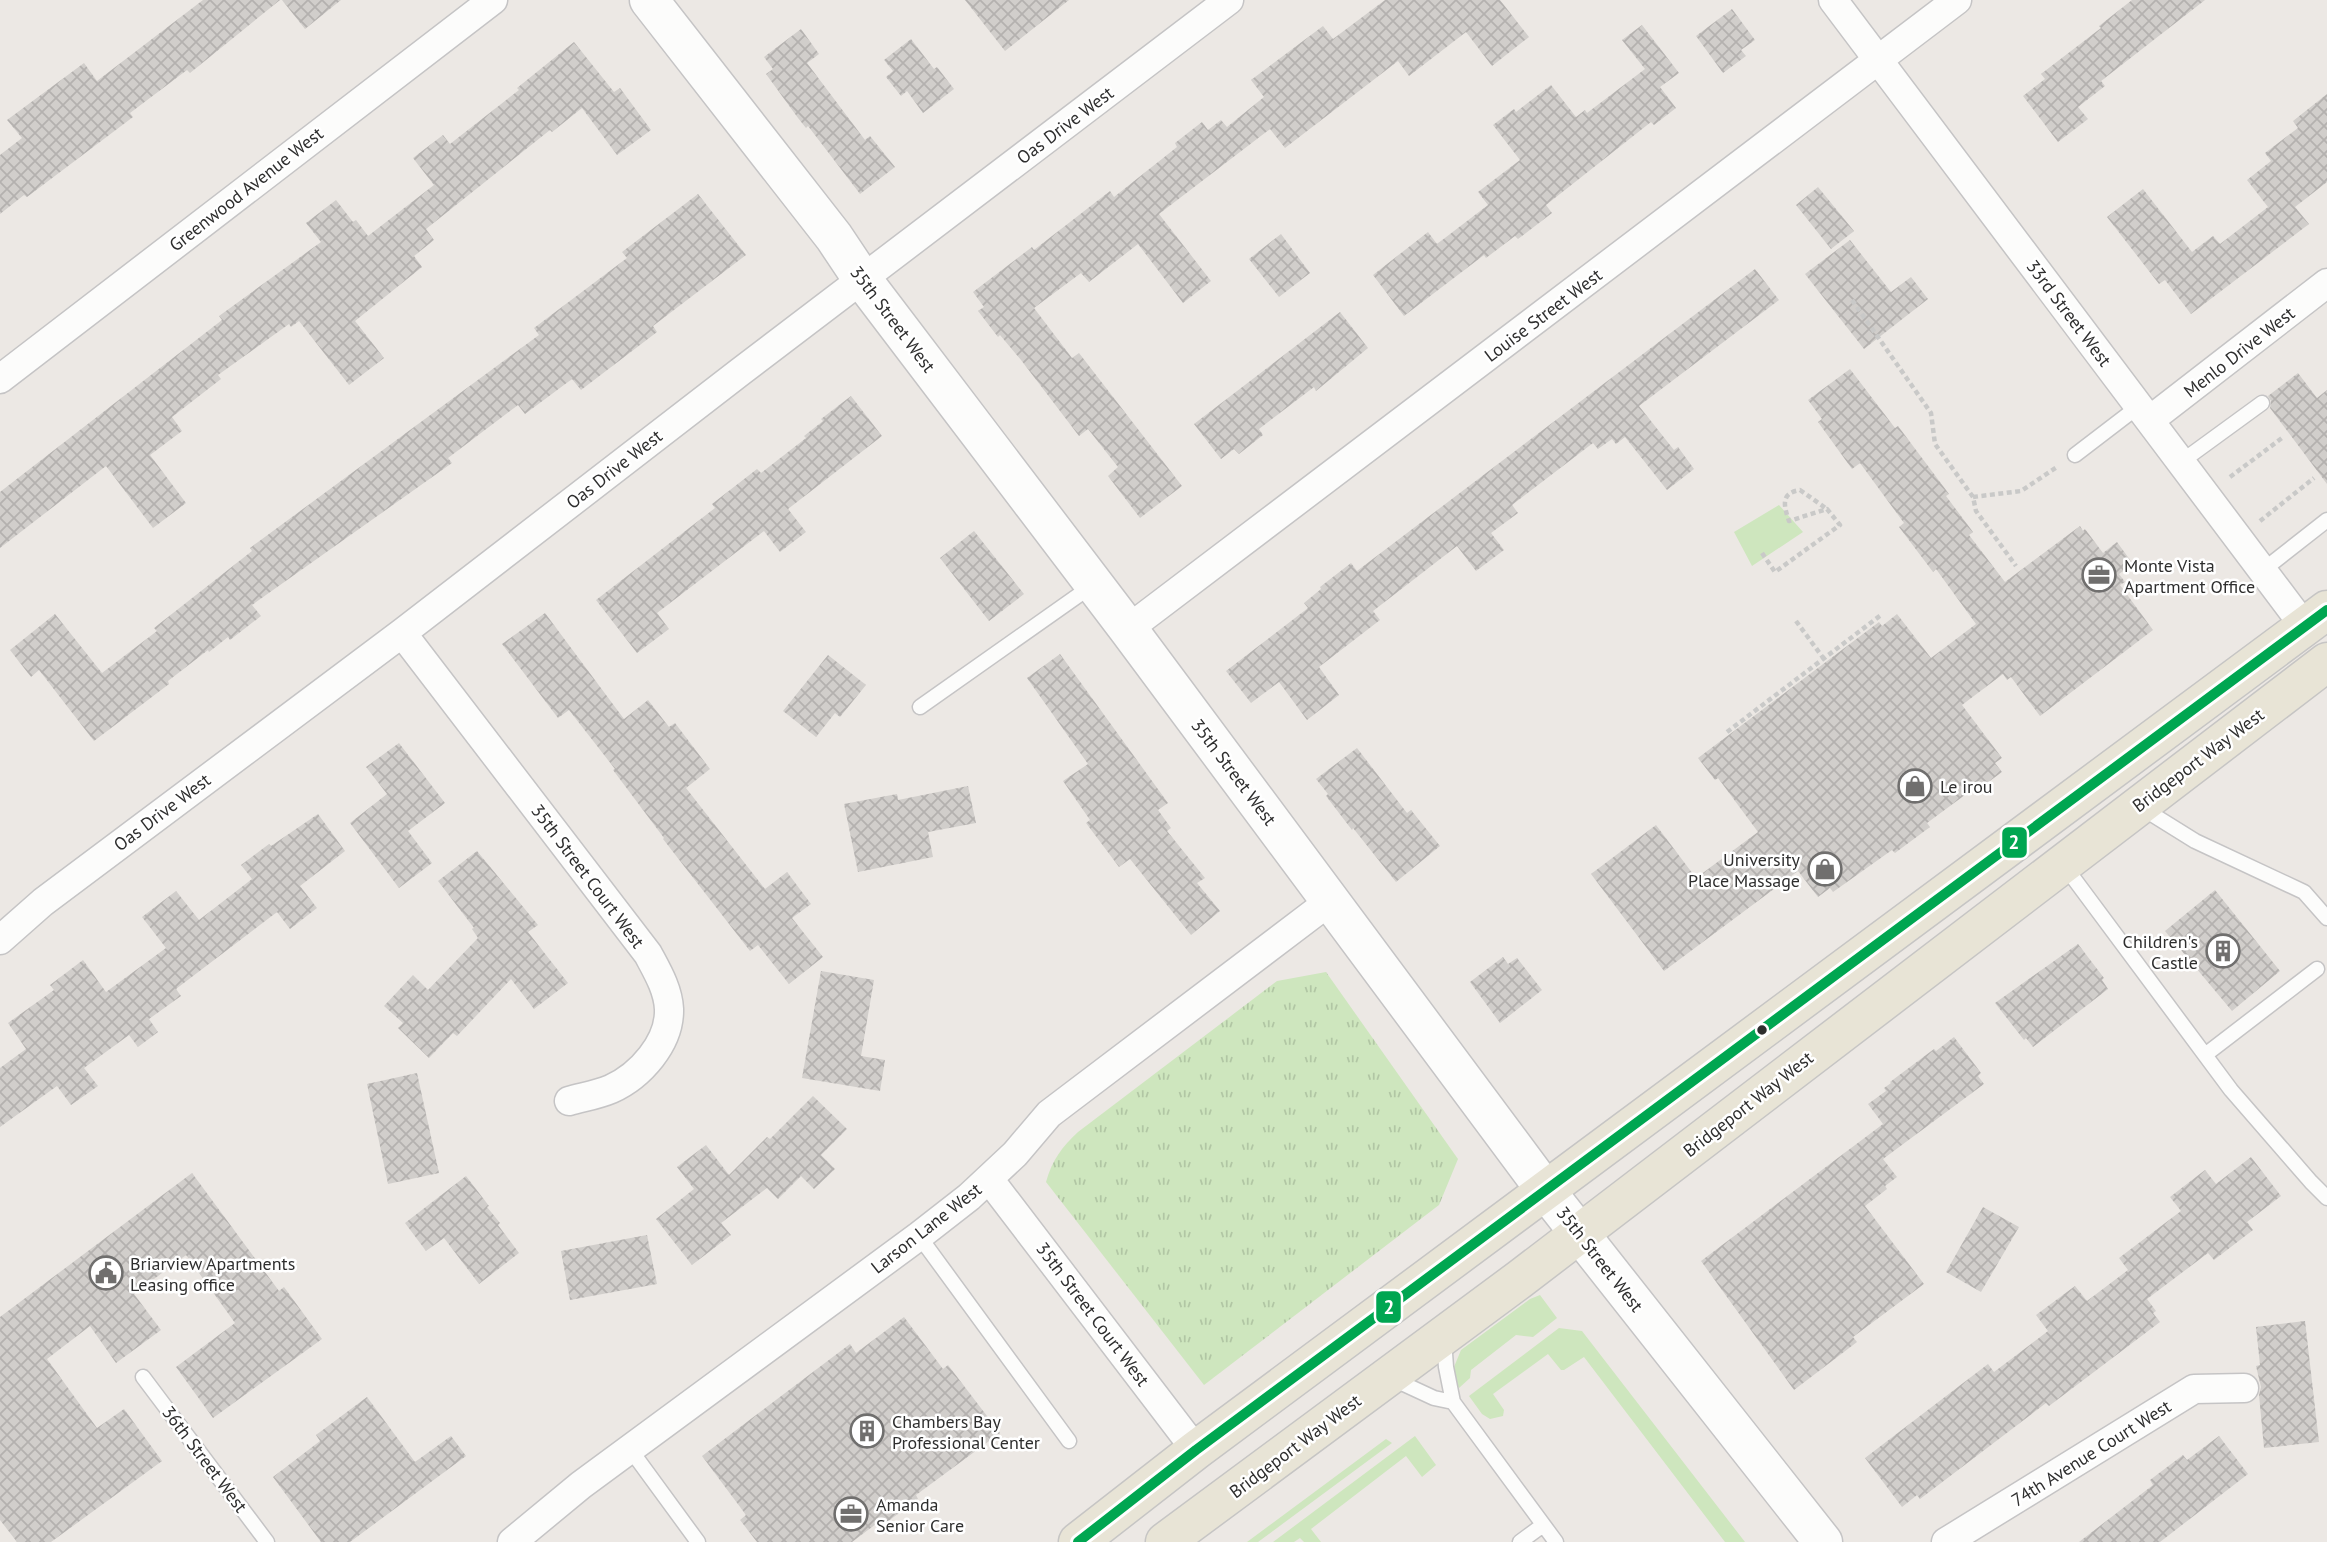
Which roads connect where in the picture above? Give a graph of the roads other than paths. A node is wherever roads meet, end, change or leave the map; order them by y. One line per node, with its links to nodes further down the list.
1 (493, 0): 9 (street, Greenwood Avenue West)
2 (649, 0): 7 (street, 35th Street West)
3 (1229, 0): 7 (street, Oas Drive West)
4 (1833, 0): 6 (street, 33rd Street West)
5 (1957, 0): 6 (street, Louise Street West)
6 (1879, 61): 11 (street, 33rd Street West); 18 (street, Louise Street West)
7 (862, 279): 16 (street, 35th Street West); 19 (street, Oas Drive West)
8 (2327, 284): 11 (street, Menlo Drive West)
9 (0, 379)
10 (2262, 403): 13 (lane)
11 (2145, 413): 12 (lane); 13 (street, 33rd Street West)
12 (2075, 455)
13 (2181, 462): 15 (street, 33rd Street West)
14 (2327, 520): 15 (lane)
15 (2262, 571): 17 (street, 33rd Street West)
16 (1094, 584): 18 (street, 35th Street West); 21 (lane)
17 (2316, 618): 31 (main road)
18 (1128, 629): 24 (street, 35th Street West)
19 (402, 633): 26 (street, Oas Drive West); 29 (street, 35th Street Court West)
20 (2327, 662): 22 (main road, Bridgeport Way West)
21 (920, 707)
22 (2138, 805): 23 (main road, Bridgeport Way West); 25 (lane)
23 (2062, 863): 28 (lane); 33 (main road, Bridgeport Way West)
24 (1329, 901): 30 (street, Larson Lane West); 31 (street, 35th Street West)
25 (2327, 918)
26 (0, 940)
27 (2317, 969): 28 (lane)
28 (2205, 1055): 32 (lane)
29 (569, 1101)
30 (989, 1179): 34 (street, Larson Lane West); 42 (street, 35th Street Court West)
31 (1546, 1191): 33 (street, 35th Street West); 42 (main road)
32 (2327, 1198)
33 (1579, 1234): 35 (main road, Bridgeport Way West); 51 (street, 35th Street West)
34 (919, 1236): 40 (lane); 41 (street, Larson Lane West)
35 (1444, 1336): 37 (main road, Bridgeport Way West); 39 (lane)
36 (143, 1377): 44 (lane, 36th Street West)
37 (1389, 1377): 39 (lane); 48 (main road, Bridgeport Way West)
38 (2244, 1388): 52 (street, 74th Avenue Court West)
39 (1453, 1402): 43 (lane)
40 (1069, 1441)
41 (631, 1449): 45 (street, Larson Lane West); 46 (lane)
42 (1196, 1450): 47 (main road)
43 (1543, 1525): 49 (lane); 50 (lane)
44 (267, 1542)
45 (512, 1542)
46 (698, 1542)
47 (1078, 1542)
48 (1165, 1542)
49 (1520, 1542)
50 (1556, 1542)
51 (1823, 1542)
52 (1946, 1542)

